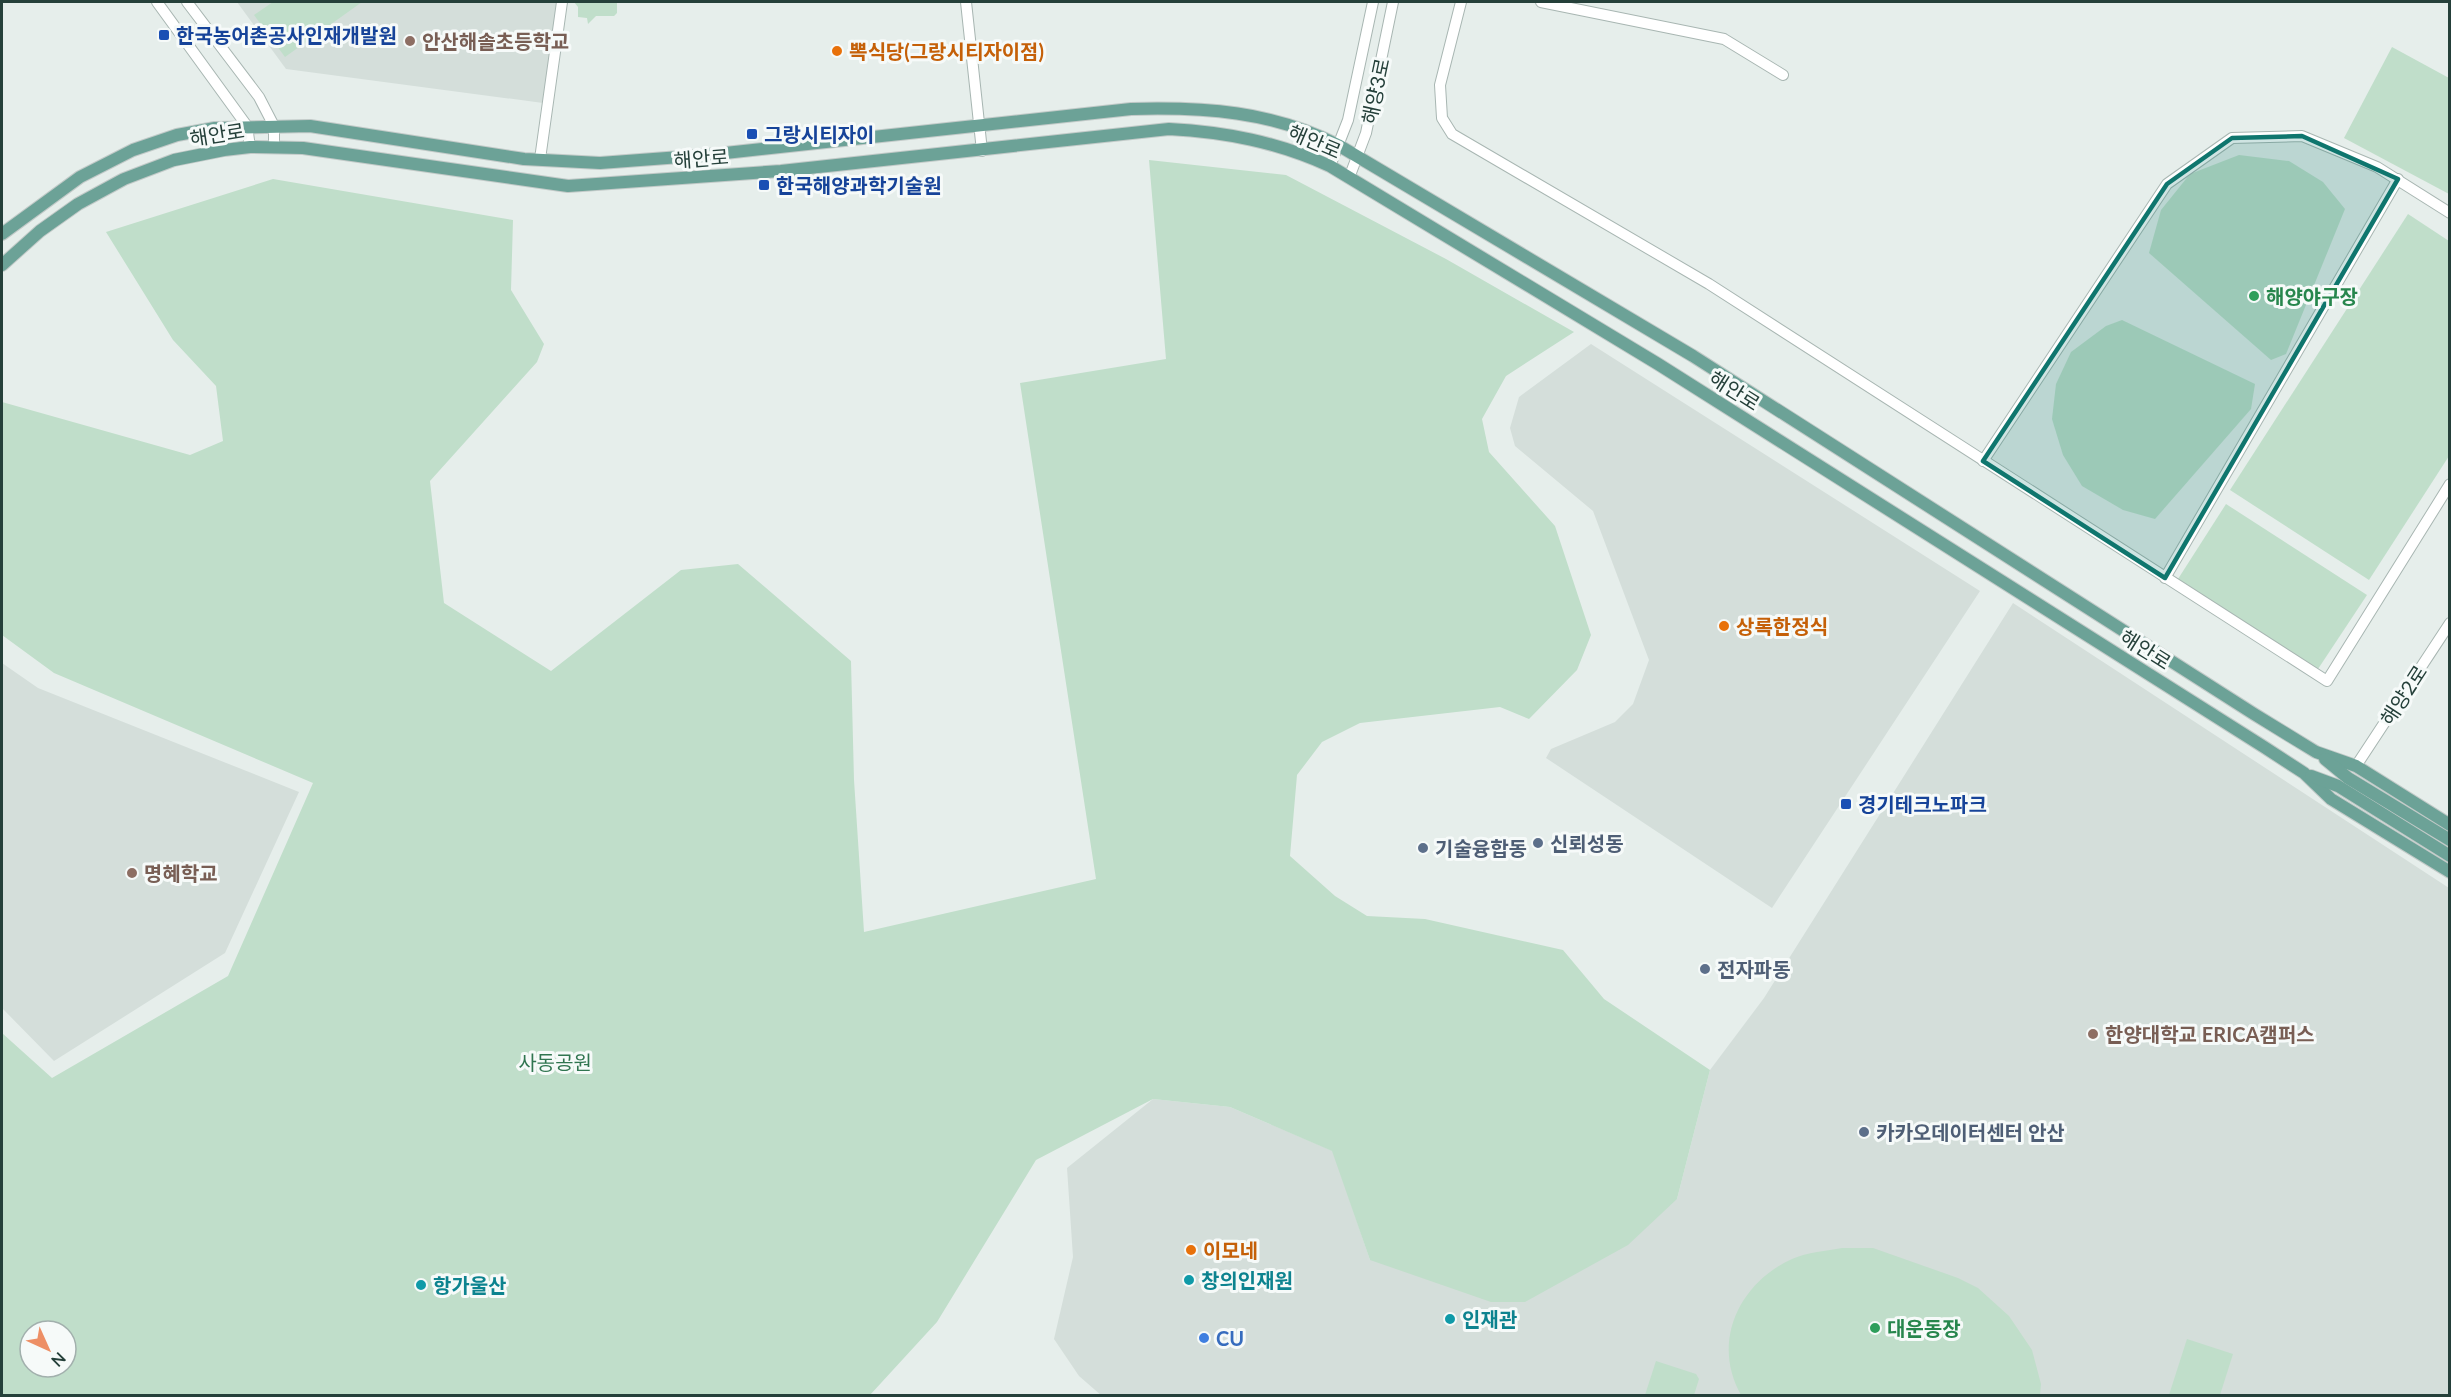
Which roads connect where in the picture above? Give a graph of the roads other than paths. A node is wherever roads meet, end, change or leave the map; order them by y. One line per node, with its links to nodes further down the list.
1 (157, 2): 11 (street)
2 (188, 2): 12 (street)
3 (562, 2): 18 (street)
4 (966, 2): 10 (street)
5 (1373, 2): 13 (street, 해양3로)
6 (1393, 2): 17 (street, 해양3로)
7 (1461, 2): 25 (street)
8 (1541, 2): 9 (street)
9 (1783, 75)
10 (979, 125): 13 (main road, 해안로); 16 (street); 18 (main road, 해안로)
11 (247, 126): 12 (main road, 해안로); 14 (street); 23 (main road, 해안로)
12 (274, 126): 15 (street); 18 (main road, 해안로)
13 (1338, 145): 17 (main road, 해안로); 19 (street, 해양3로)
14 (250, 147): 15 (main road, 해안로); 24 (main road, 해안로)
15 (274, 147): 16 (main road, 해안로)
16 (982, 151): 19 (main road, 해안로)
17 (1358, 157): 20 (street, 해양3로); 29 (main road, 해안로)
18 (540, 159)
19 (1330, 166): 20 (main road, 해안로)
20 (1349, 178): 31 (main road, 해안로)
21 (2398, 179): 22 (street); 25 (street); 27 (street)
22 (2450, 213)
23 (2, 234)
24 (2, 265)
25 (1983, 461): 27 (street)
26 (2450, 484): 27 (street)
27 (2165, 578)
28 (2450, 623): 30 (street, 해양2로)
29 (2316, 752): 30 (main road, 해안로); 33 (main road)
30 (2356, 766): 32 (main road, 해안로)
31 (2304, 773): 34 (main road); 35 (main road, 해안로)
32 (2450, 825)
33 (2450, 840)
34 (2450, 856)
35 (2450, 872)

